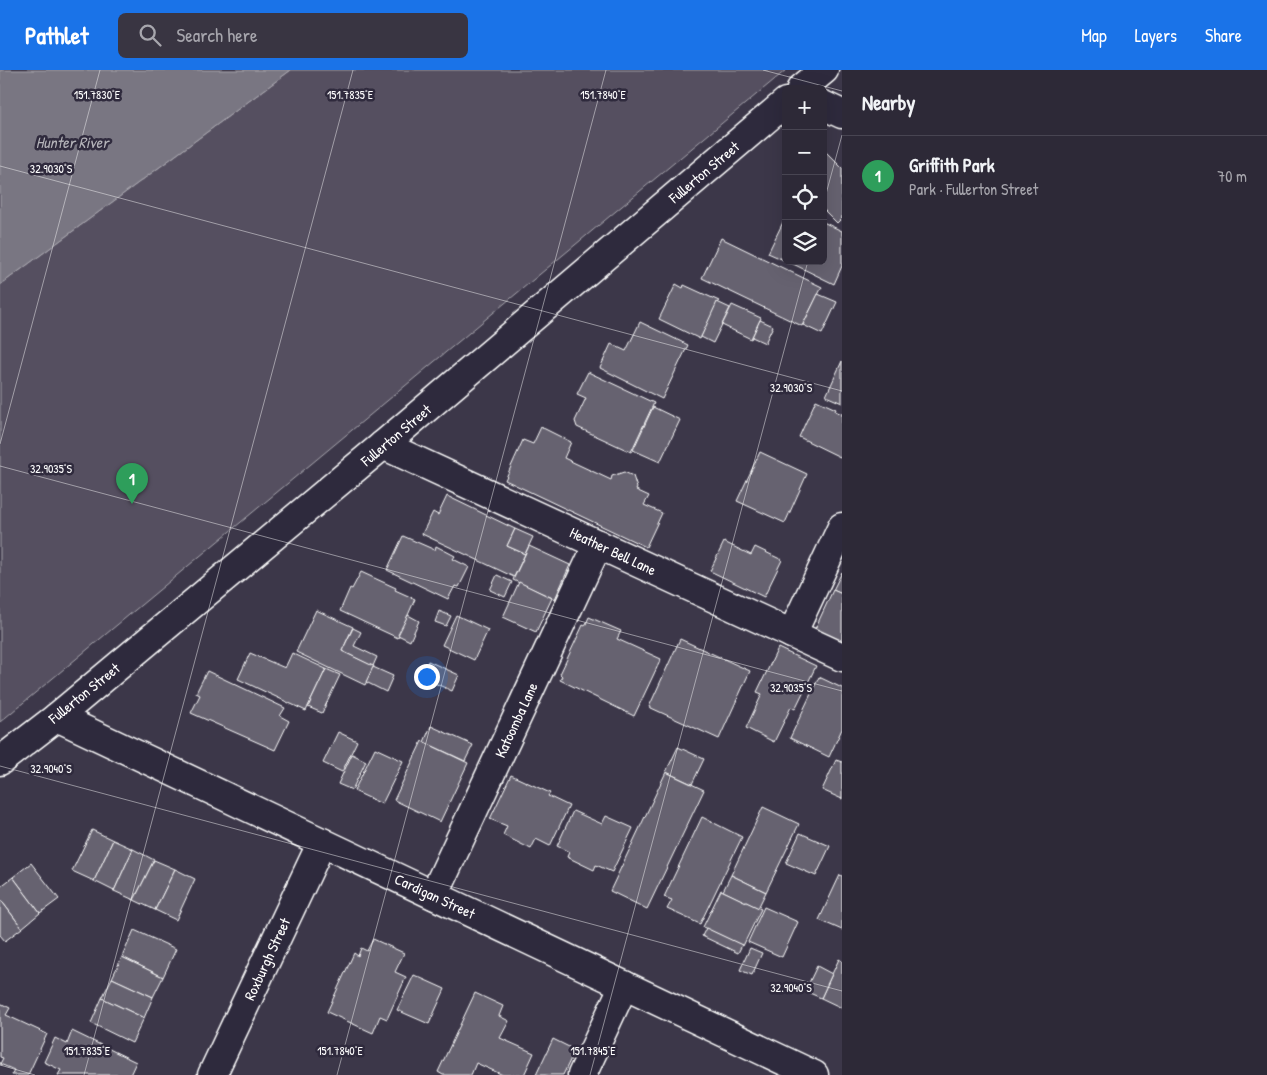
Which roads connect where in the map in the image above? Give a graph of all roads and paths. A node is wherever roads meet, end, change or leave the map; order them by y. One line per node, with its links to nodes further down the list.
1 (824, 70): 2 (street)
2 (806, 85)
3 (782, 105): 6 (street, Fullerton Street)
4 (827, 107): 5 (street)
5 (842, 114)
6 (383, 445): 8 (street, Heather Bell Lane); 11 (street, Fullerton Street)
7 (842, 527): 9 (street)
8 (598, 544): 9 (street, Heather Bell Lane); 14 (street, Katoomba Lane)
9 (792, 634): 10 (street, Heather Bell Lane)
10 (842, 657)
11 (57, 716): 12 (street, Fullerton Street); 13 (street, Cardigan Street)
12 (0, 761)
13 (322, 842): 14 (street, Cardigan Street); 16 (street, Roxburgh Street)
14 (434, 895): 15 (street, Cardigan Street)
15 (624, 985): 17 (street); 18 (street, Cardigan Street)
16 (212, 1075)
17 (582, 1075)
18 (814, 1075)

